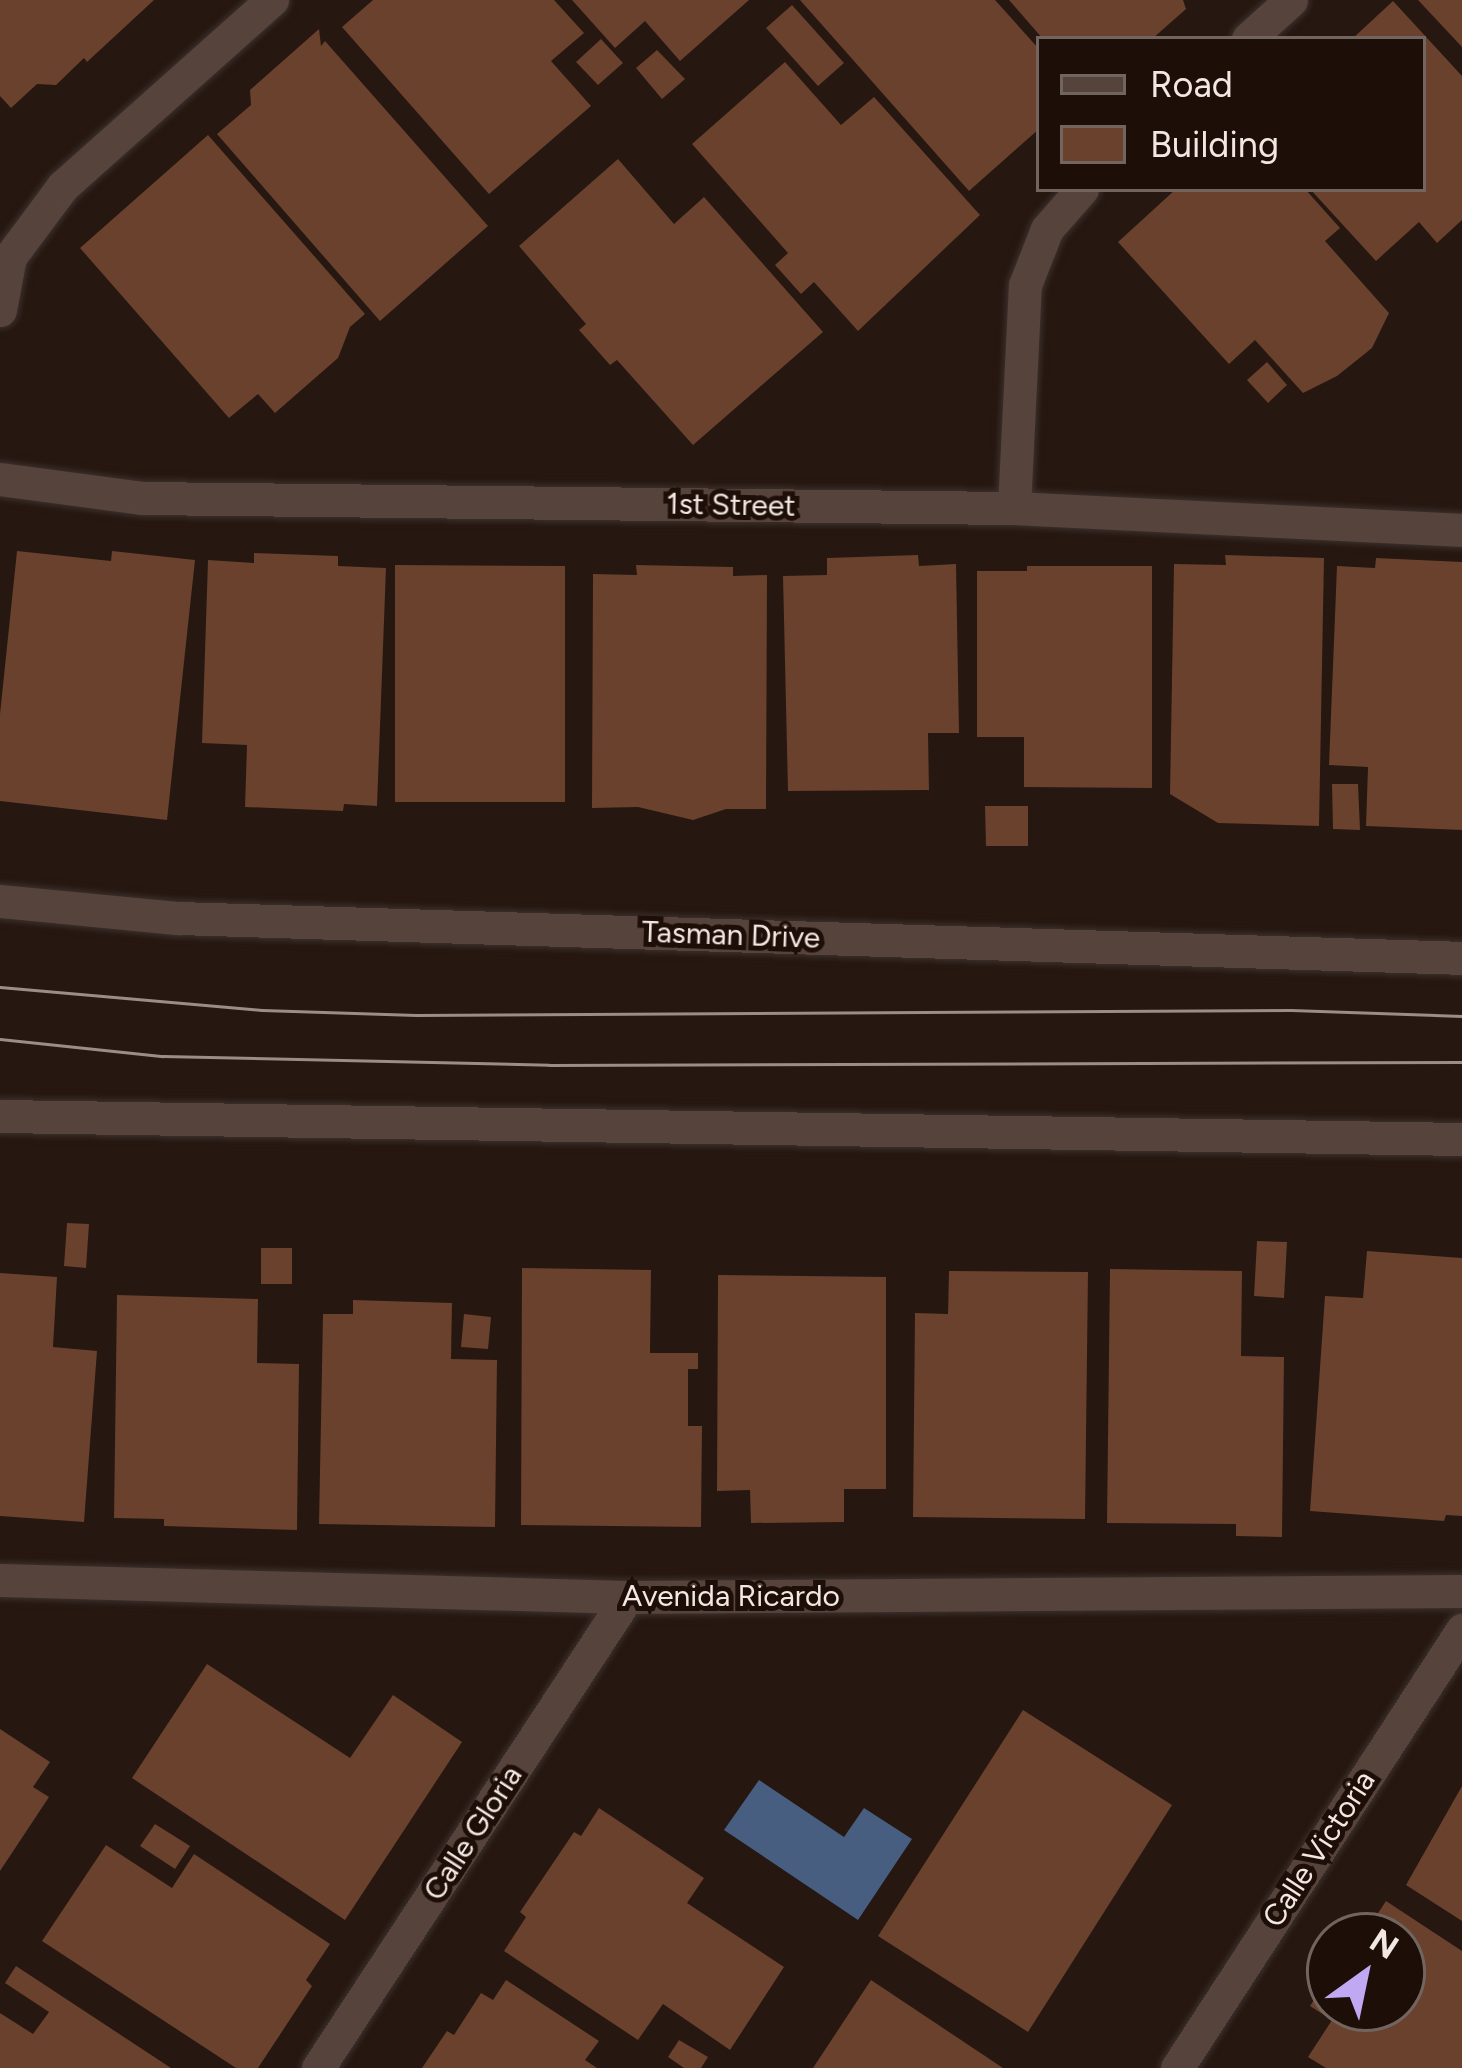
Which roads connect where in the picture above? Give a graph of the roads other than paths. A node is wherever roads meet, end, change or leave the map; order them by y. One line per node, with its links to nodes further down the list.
1 (272, 0): 5 (street)
2 (1291, 0): 3 (street)
3 (1251, 36)
4 (1079, 192): 7 (street)
5 (0, 310)
6 (0, 479): 7 (street, 1st Street)
7 (1014, 508): 8 (street, 1st Street)
8 (1462, 530)
9 (0, 901): 10 (street, Tasman Drive)
10 (1462, 958)
11 (0, 1116): 12 (street)
12 (1462, 1139)
13 (0, 1580): 15 (street, Avenida Ricardo)
14 (1462, 1591): 15 (street, Avenida Ricardo)
15 (628, 1597): 17 (street, Calle Gloria)
16 (1462, 1630): 18 (street, Calle Victoria)
17 (318, 2068)
18 (1177, 2068)

